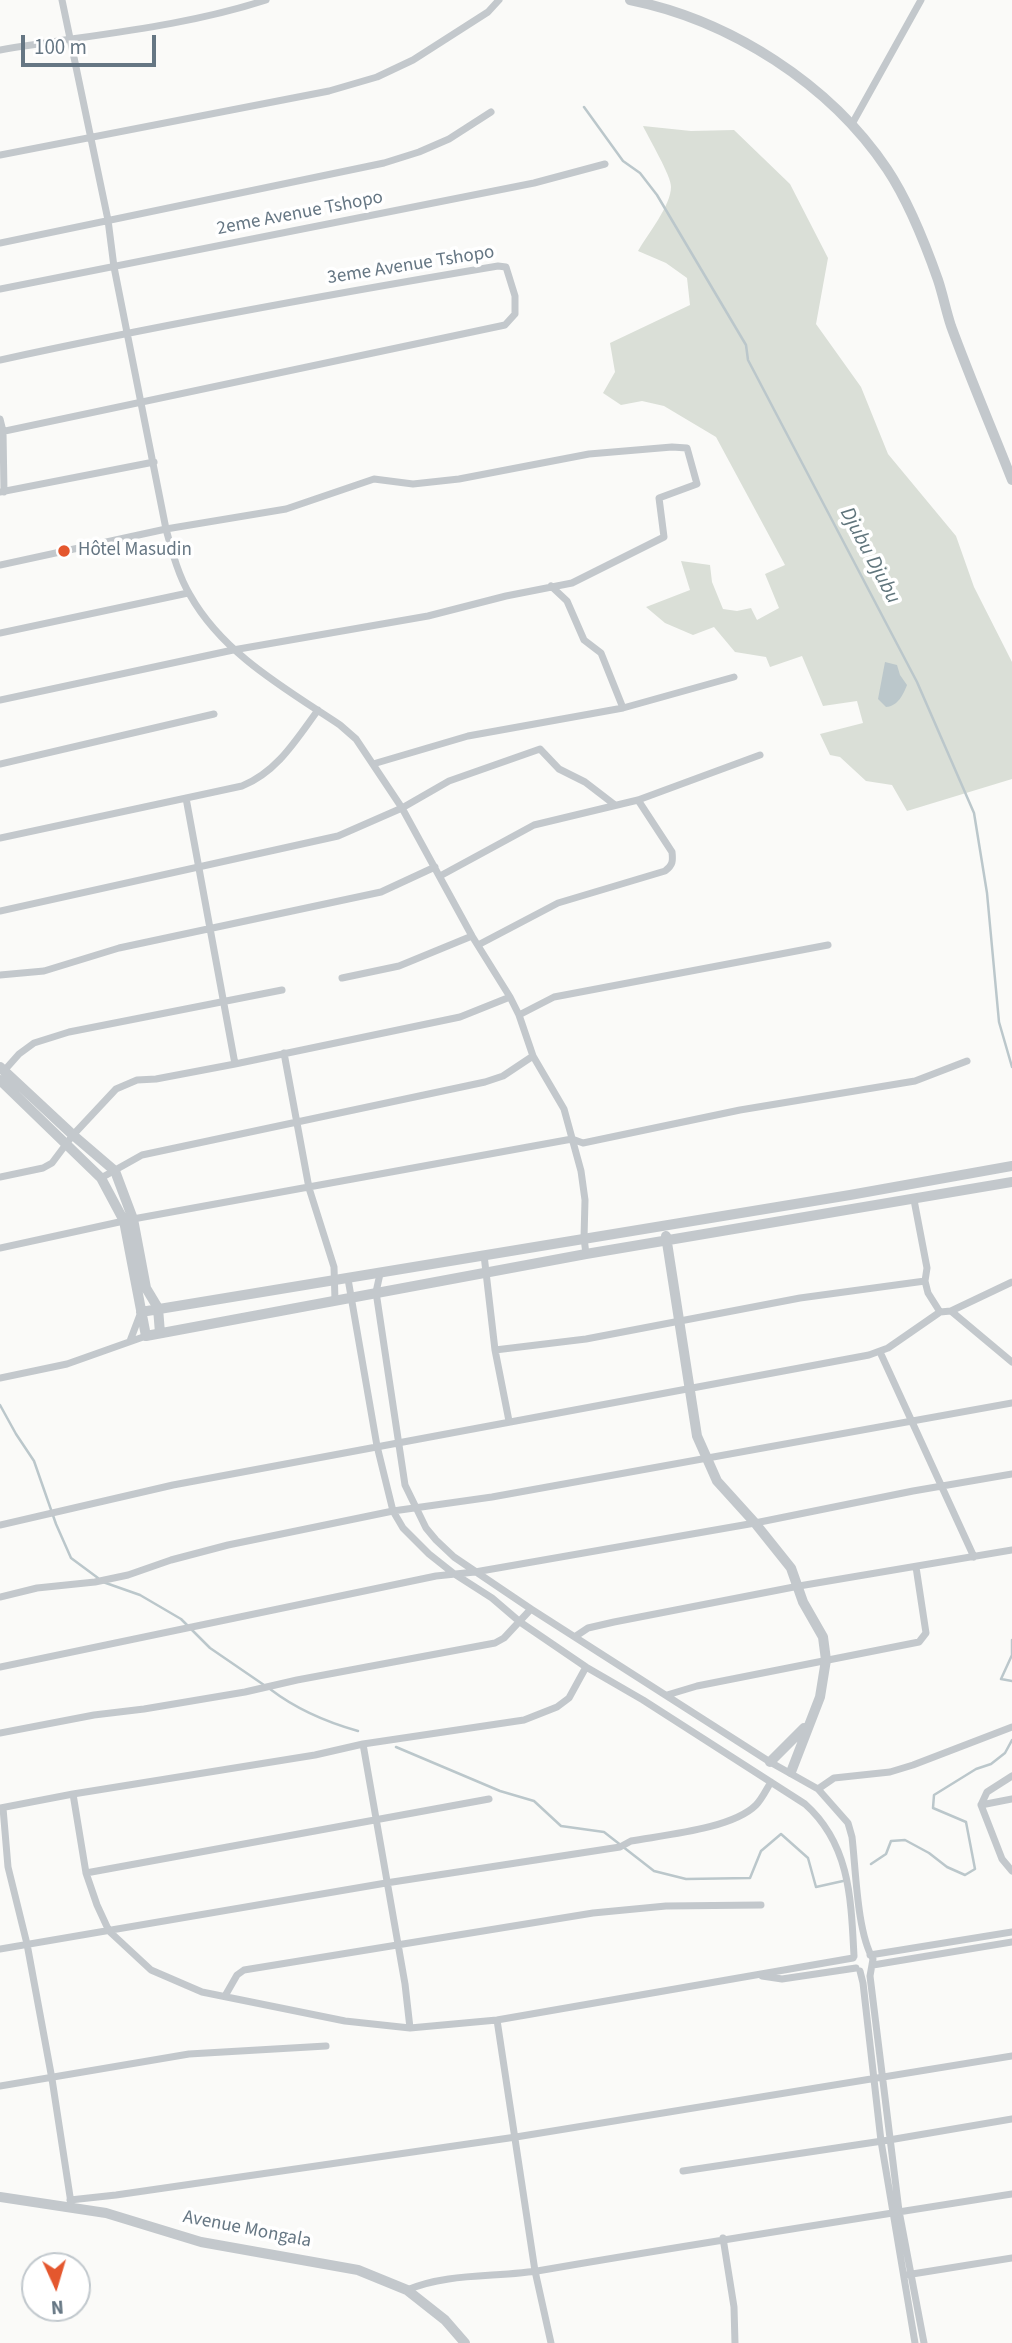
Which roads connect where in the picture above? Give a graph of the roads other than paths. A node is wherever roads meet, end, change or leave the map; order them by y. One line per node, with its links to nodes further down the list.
1 (62, 0): 6 (street)
2 (266, 0): 6 (street)
3 (499, 0): 10 (street)
4 (630, 0): 9 (street)
5 (921, 0): 9 (street)
6 (69, 38): 7 (street); 10 (street)
7 (0, 50)
8 (491, 112): 13 (street)
9 (852, 124): 23 (street)
10 (91, 137): 11 (street); 13 (street)
11 (0, 155)
12 (605, 164): 15 (street, 2eme Avenue Tshopo)
13 (108, 220): 14 (street); 15 (street)
14 (0, 243)
15 (114, 267): 16 (street, 2eme Avenue Tshopo); 17 (street)
16 (0, 289)
17 (128, 332): 18 (street, 3eme Avenue Tshopo); 19 (street); 19 (street, 3eme Avenue Tshopo)
18 (0, 360)
19 (142, 401): 21 (street, 3eme Avenue Tshopo); 22 (street)
20 (0, 419): 21 (street)
21 (2, 431): 24 (street)
22 (154, 462): 24 (street); 25 (street)
23 (1012, 480)
24 (2, 492)
25 (166, 529): 26 (street); 27 (street); 28 (street)
26 (0, 565)
27 (551, 586): 30 (street); 33 (street)
28 (188, 593): 29 (street); 30 (street)
29 (0, 633)
30 (233, 650): 32 (street); 34 (street)
31 (734, 677): 33 (street)
32 (0, 699)
33 (623, 708): 38 (street)
34 (318, 710): 38 (street); 39 (street)
35 (214, 714): 37 (street)
36 (760, 755): 40 (street)
37 (0, 764)
38 (373, 764): 42 (street)
39 (186, 798): 43 (street); 44 (street)
40 (638, 800): 41 (street); 50 (street)
41 (615, 806): 42 (street); 46 (street)
42 (402, 808): 44 (street); 45 (street)
43 (0, 838)
44 (198, 867): 47 (street); 48 (street)
45 (435, 867): 46 (street); 48 (street)
46 (440, 876): 49 (street)
47 (0, 911)
48 (210, 929): 52 (street); 56 (street)
49 (472, 936): 50 (street); 53 (street)
50 (478, 945): 55 (street)
51 (828, 945): 57 (street)
52 (0, 975)
53 (342, 978)
54 (282, 990): 56 (street)
55 (510, 997): 57 (street); 58 (street)
56 (223, 1001): 61 (street); 62 (street)
57 (519, 1015): 59 (street)
58 (284, 1053): 61 (street); 63 (street)
59 (533, 1056): 63 (street); 65 (street)
60 (967, 1061): 65 (street)
61 (235, 1064): 64 (street)
62 (2, 1080): 64 (street); 64 (street)
63 (297, 1123): 67 (street); 71 (street)
64 (69, 1139): 67 (street); 68 (street); 69 (street)
65 (572, 1139): 71 (street); 75 (street)
66 (1012, 1166): 74 (street)
67 (115, 1171): 69 (street); 73 (street)
68 (0, 1177)
69 (101, 1178): 73 (street)
70 (1012, 1182): 72 (street)
71 (309, 1188): 73 (street); 82 (street)
72 (914, 1200): 76 (street); 84 (street)
73 (128, 1220): 77 (street); 89 (street); 91 (street)
74 (664, 1226): 75 (street); 76 (street)
75 (584, 1238): 78 (street); 79 (street)
76 (667, 1241): 78 (street); 93 (street)
77 (0, 1248)
78 (586, 1254): 80 (street)
79 (484, 1255): 80 (street); 81 (street)
80 (486, 1273): 86 (street); 97 (street)
81 (380, 1274): 83 (street); 86 (street)
82 (335, 1279): 83 (street); 88 (street); 89 (street)
83 (348, 1279): 87 (street)
84 (925, 1281): 92 (street); 93 (street)
85 (1012, 1282): 90 (street)
86 (376, 1292): 87 (street); 105 (street)
87 (351, 1297): 88 (street); 106 (street)
88 (335, 1300): 94 (street)
89 (158, 1308): 91 (street); 94 (street)
90 (951, 1311): 92 (street); 99 (street)
91 (141, 1312): 95 (street); 96 (street)
92 (940, 1312): 98 (street)
93 (679, 1320): 97 (street); 101 (street)
94 (160, 1333): 95 (street)
95 (146, 1336): 96 (street)
96 (130, 1341): 100 (street)
97 (495, 1350): 104 (street)
98 (880, 1352): 101 (street); 103 (street)
99 (1012, 1362)
100 (0, 1378)
101 (689, 1388): 104 (street); 107 (street)
102 (1012, 1403): 103 (street)
103 (912, 1419): 107 (street); 109 (street)
104 (509, 1421): 105 (street)
105 (398, 1442): 106 (street); 110 (street)
106 (377, 1446): 111 (street); 113 (street)
107 (705, 1459): 110 (street); 112 (street)
108 (1012, 1474): 109 (street)
109 (941, 1486): 112 (street); 115 (street)
110 (415, 1508): 111 (street); 117 (street)
111 (393, 1511): 118 (street); 120 (street)
112 (755, 1523): 117 (street); 119 (street)
113 (0, 1525)
114 (1012, 1550): 115 (street)
115 (974, 1556): 116 (street)
116 (916, 1567): 119 (street); 124 (street)
117 (475, 1572): 118 (street); 121 (street)
118 (453, 1573): 122 (street); 125 (street)
119 (799, 1586): 123 (street); 124 (street)
120 (0, 1597)
121 (531, 1609): 122 (street); 123 (street)
122 (520, 1622): 126 (street); 130 (street)
123 (576, 1636): 127 (street)
124 (826, 1660): 127 (street); 128 (street)
125 (0, 1667)
126 (586, 1667): 131 (street); 135 (street)
127 (667, 1695): 132 (street)
128 (807, 1725): 132 (street); 133 (street)
129 (1012, 1727): 136 (street)
130 (0, 1733)
131 (363, 1744): 137 (street); 142 (street)
132 (770, 1762): 133 (street)
133 (791, 1772): 136 (street)
134 (1012, 1776): 140 (street)
135 (771, 1783): 145 (street); 154 (street)
136 (818, 1789): 153 (street)
137 (73, 1794): 141 (street); 144 (street)
138 (489, 1799): 142 (street)
139 (1012, 1799): 140 (street)
140 (981, 1805): 143 (street)
141 (1, 1808): 150 (street)
142 (378, 1821): 144 (street); 145 (street)
143 (1011, 1869)
144 (86, 1873): 147 (street)
145 (386, 1884): 147 (street); 151 (street)
146 (761, 1905): 151 (street)
147 (110, 1931): 150 (street); 158 (street)
148 (1012, 1932): 153 (street)
149 (1012, 1942): 155 (street)
150 (27, 1944): 152 (street); 163 (street)
151 (397, 1946): 158 (street); 160 (street)
152 (0, 1949)
153 (870, 1954): 154 (street); 155 (street)
154 (854, 1957): 156 (street); 157 (street)
155 (871, 1967): 156 (street); 164 (street)
156 (858, 1970): 157 (street); 164 (street)
157 (754, 1975): 159 (street)
158 (225, 1996): 160 (street)
159 (497, 2020): 160 (street); 167 (street)
160 (410, 2028)
161 (326, 2046): 163 (street)
162 (1012, 2056): 164 (street)
163 (52, 2079): 165 (street); 172 (street)
164 (878, 2079): 167 (street); 168 (street)
165 (0, 2086)
166 (1012, 2119): 168 (street)
167 (516, 2137): 172 (street); 176 (street)
168 (885, 2140): 169 (street); 173 (street)
169 (683, 2171)
170 (1012, 2194): 173 (street)
171 (0, 2197): 172 (street, Avenue Mongala)
172 (71, 2203): 178 (street, Avenue Mongala)
173 (896, 2211): 174 (street); 177 (street)
174 (723, 2238): 176 (street); 181 (street)
175 (1012, 2258): 177 (street)
176 (535, 2271): 178 (street); 180 (street)
177 (906, 2275): 182 (street); 183 (street)
178 (407, 2290): 179 (street, Avenue Mongala)
179 (465, 2343)
180 (551, 2343)
181 (735, 2343)
182 (915, 2343)
183 (923, 2343)

